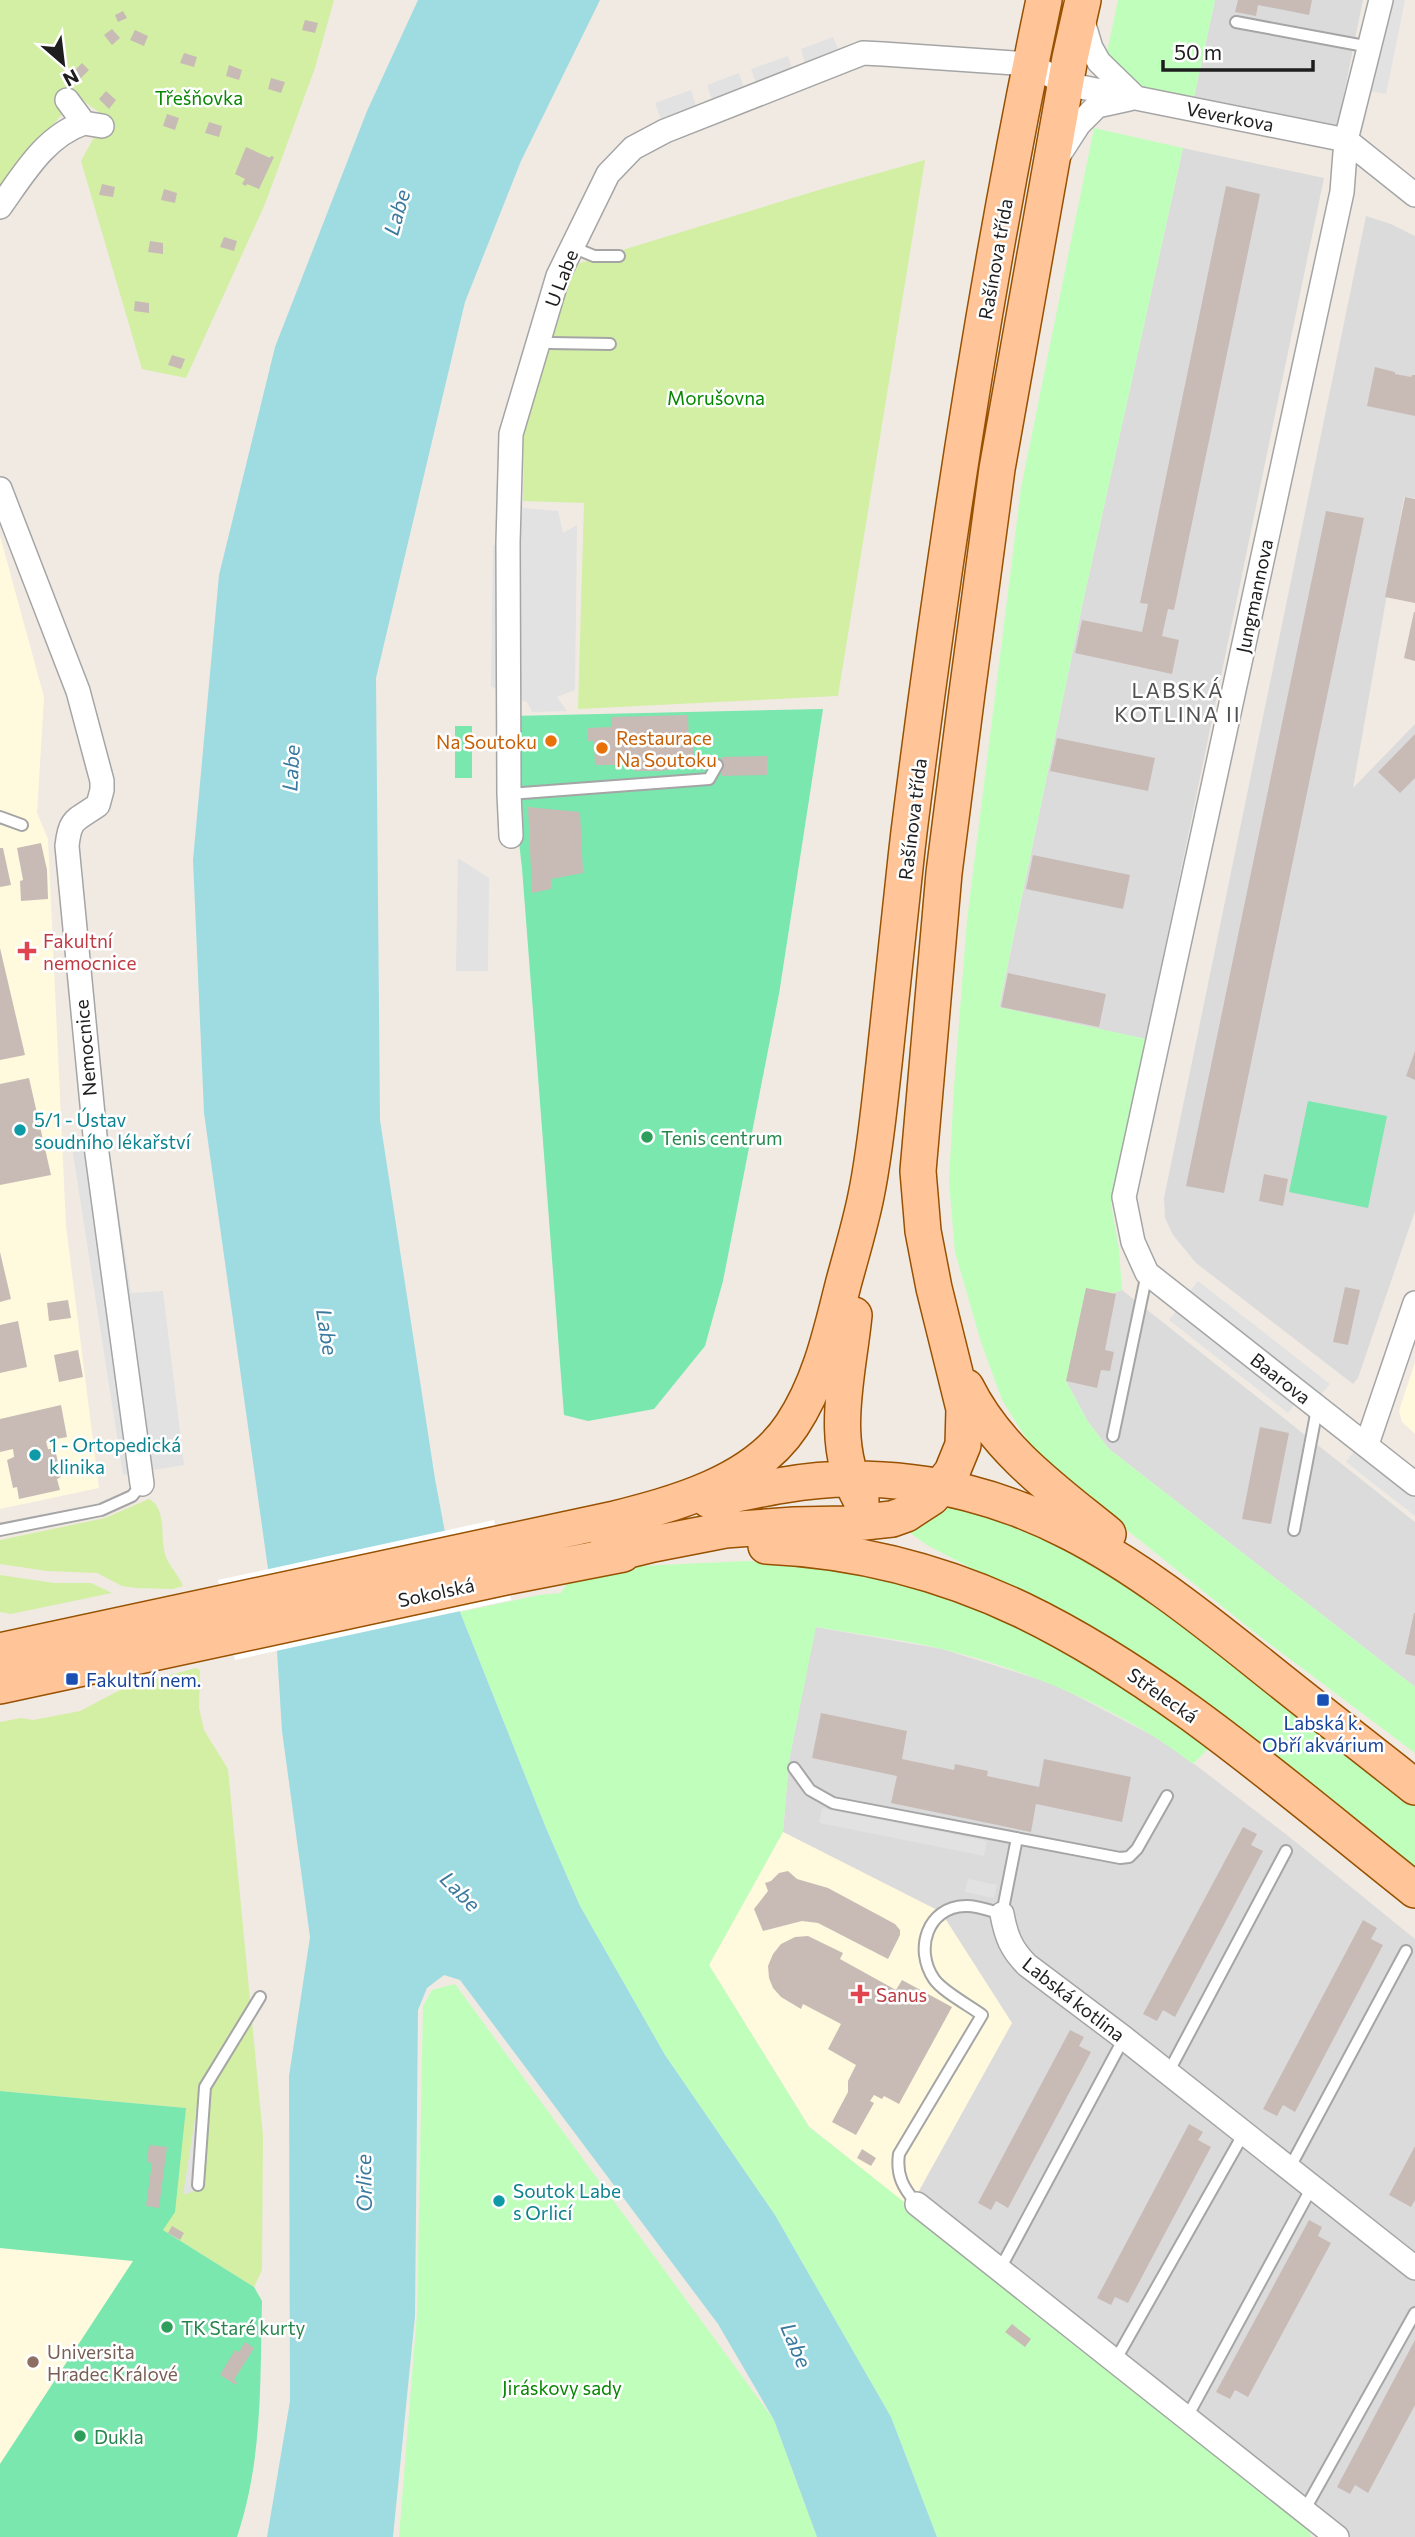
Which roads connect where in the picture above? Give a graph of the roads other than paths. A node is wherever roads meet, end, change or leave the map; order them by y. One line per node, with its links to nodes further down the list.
1 (1044, 0): 6 (main road, Rašínova třída)
2 (1381, 0): 5 (street, Jungmannova)
3 (1082, 7): 7 (main road, Rašínova třída); 8 (street, Rašínova třída)
4 (1236, 22): 5 (lane)
5 (1370, 47): 10 (street, Jungmannova)
6 (1030, 64): 7 (street, Veverkova); 14 (street, U Labe); 24 (main road, Rašínova třída)
7 (1066, 84): 8 (street, Veverkova); 11 (main road, Rašínova třída)
8 (1135, 97): 10 (street, Veverkova); 11 (street, Rašínova třída)
9 (67, 100): 13 (street)
10 (1346, 139): 12 (street, Veverkova); 25 (street, Jungmannova)
11 (1051, 167): 27 (main road, Rašínova třída)
12 (1415, 195)
13 (0, 207)
14 (572, 247): 15 (lane); 20 (street, U Labe)
15 (619, 256)
16 (551, 343): 17 (lane)
17 (610, 344)
18 (0, 489): 32 (street, Nemocnice)
19 (717, 765): 20 (lane)
20 (509, 794): 23 (street, U Labe)
21 (0, 817): 22 (lane)
22 (22, 825)
23 (512, 836)
24 (866, 1195): 31 (main road); 35 (main road, Rašínova třída)
25 (1147, 1273): 28 (street, Baarova); 29 (lane)
26 (1415, 1303): 30 (street)
27 (949, 1345): 34 (main road); 42 (main road)
28 (1318, 1406): 30 (street, Baarova); 38 (lane)
29 (1112, 1436)
30 (1367, 1444): 33 (street, Baarova)
31 (850, 1479): 34 (main road, Sokolská); 35 (main road, Sokolská); 36 (main road)
32 (142, 1484): 37 (lane, Nemocnice)
33 (1415, 1484)
34 (942, 1487): 36 (main road); 42 (main road)
35 (611, 1520): 40 (main road, Sokolská)
36 (877, 1522): 39 (main road); 43 (main road)
37 (0, 1530)
38 (1294, 1530)
39 (600, 1557): 40 (main road, Sokolská); 41 (main road, Sokolská)
40 (502, 1560): 44 (main road, Sokolská)
41 (876, 1561): 43 (main road, Střelecká)
42 (1190, 1609): 48 (main road)
43 (1023, 1611): 52 (main road, Střelecká)
44 (226, 1619): 45 (main road, Sokolská); 46 (main road, Sokolská)
45 (0, 1651)
46 (0, 1686)
47 (794, 1768): 50 (lane)
48 (1415, 1787)
49 (1167, 1796): 50 (lane)
50 (1017, 1838): 53 (lane, Labská kotlina)
51 (1286, 1852): 57 (lane)
52 (1415, 1890)
53 (1002, 1914): 56 (street, Labská kotlina); 62 (lane)
54 (1406, 1951): 59 (lane)
55 (260, 1997): 60 (lane)
56 (1124, 2038): 57 (street, Labská kotlina); 64 (lane)
57 (1168, 2073): 58 (street, Labská kotlina)
58 (1244, 2133): 59 (street, Labská kotlina); 66 (lane)
59 (1289, 2169): 61 (street, Labská kotlina)
60 (198, 2185)
61 (1312, 2187): 63 (street, Labská kotlina); 67 (lane)
62 (917, 2204): 64 (street)
63 (1411, 2260)
64 (1000, 2269): 66 (street)
65 (1415, 2313): 68 (lane)
66 (1115, 2361): 67 (street)
67 (1186, 2419): 68 (street)
68 (1304, 2511): 69 (street)
69 (1334, 2536)

